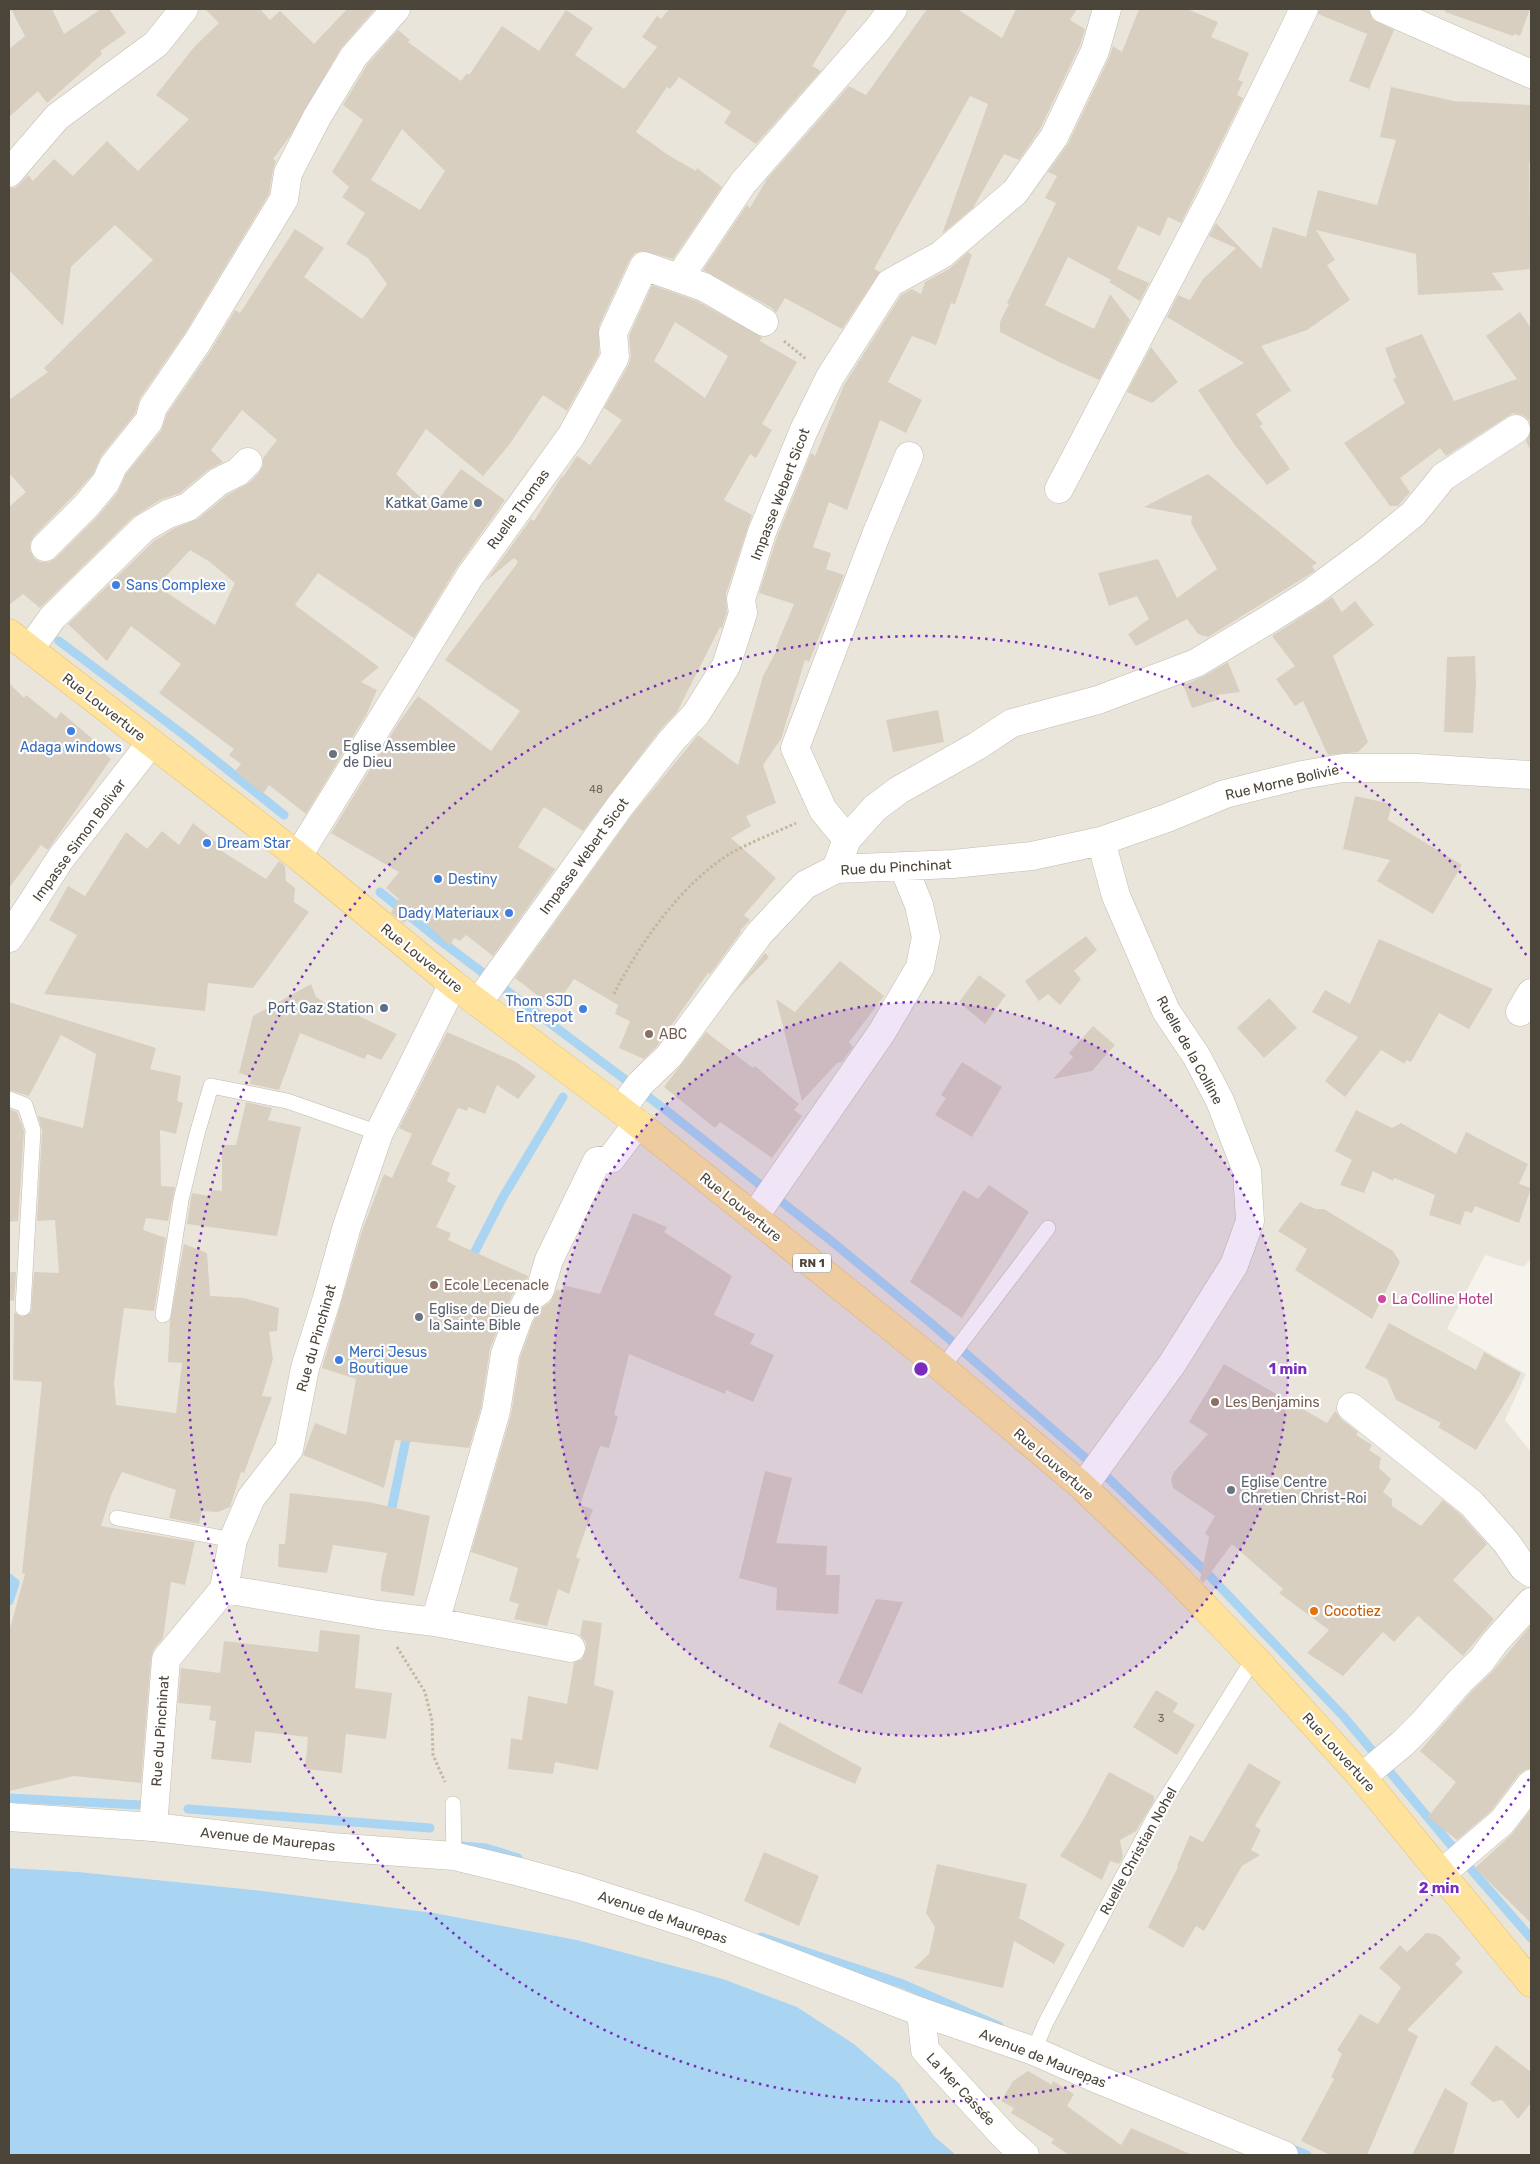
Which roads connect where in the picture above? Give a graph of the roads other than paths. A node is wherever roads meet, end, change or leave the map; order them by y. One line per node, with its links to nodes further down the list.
1 (184, 9): 8 (street)
2 (396, 9): 15 (street)
3 (894, 9): 9 (street)
4 (1107, 9): 27 (street, Impasse Webert Sicot)
5 (1304, 9): 14 (street)
6 (1384, 9): 7 (street)
7 (1531, 74)
8 (9, 174)
9 (679, 278): 10 (street, Ruelle Thomas); 22 (street, Ruelle Thomas)
10 (764, 322)
11 (1516, 429): 20 (street)
12 (909, 456): 20 (street)
13 (248, 462): 17 (street)
14 (1059, 489)
15 (45, 547)
16 (9, 633): 17 (main road, Rue Louverture / RN 1)
17 (30, 649): 18 (main road, Rue Louverture / RN 1)
18 (151, 744): 22 (main road, Rue Louverture / RN 1); 25 (street, Impasse Simon Bolivar)
19 (1531, 775): 21 (street, Rue Morne Bolivie)
20 (846, 839): 24 (street)
21 (1101, 840): 23 (street, Rue du Pinchinat); 37 (street, Ruelle de la Colline)
22 (298, 856): 26 (main road, Rue Louverture / RN 1)
23 (903, 866): 24 (street, Rue du Pinchinat); 31 (street)
24 (836, 869): 29 (street, Rue du Pinchinat)
25 (9, 938)
26 (453, 984): 27 (main road, Rue Louverture / RN 1); 30 (street, Rue du Pinchinat)
27 (488, 988): 29 (main road, Rue Louverture / RN 1)
28 (9, 1099): 33 (lane)
29 (633, 1102): 31 (main road, Rue Louverture / RN 1); 43 (street, Rue du Pinchinat)
30 (379, 1132): 34 (lane); 39 (street, Rue du Pinchinat)
31 (766, 1201): 35 (main road, Rue Louverture / RN 1)
32 (1048, 1228): 35 (lane)
33 (23, 1308)
34 (163, 1315)
35 (953, 1353): 37 (main road, Rue Louverture / RN 1)
36 (1351, 1407): 40 (street)
37 (1092, 1473): 45 (main road, Rue Louverture / RN 1)
38 (117, 1518): 39 (lane)
39 (233, 1540): 41 (street, Rue du Pinchinat)
40 (1531, 1573)
41 (224, 1588): 43 (street); 50 (street, Rue du Pinchinat)
42 (1531, 1602): 46 (street)
43 (435, 1622): 44 (street)
44 (571, 1648)
45 (1254, 1658): 46 (main road, Rue Louverture / RN 1); 55 (lane, Ruelle Christian Nohel)
46 (1374, 1766): 52 (main road, Rue Louverture / RN 1)
47 (1531, 1784): 52 (street)
48 (453, 1804): 51 (lane)
49 (9, 1817): 50 (street, Avenue de Maurepas)
50 (153, 1827): 51 (street, Avenue de Maurepas)
51 (454, 1856): 54 (street, Avenue de Maurepas)
52 (1454, 1862): 53 (main road, Rue Louverture / RN 1)
53 (1531, 1983)
54 (921, 2012): 55 (street, Avenue de Maurepas); 56 (street, La Mer Cassée)
55 (1034, 2051): 57 (street, Avenue de Maurepas)
56 (1025, 2155)
57 (1284, 2155)

